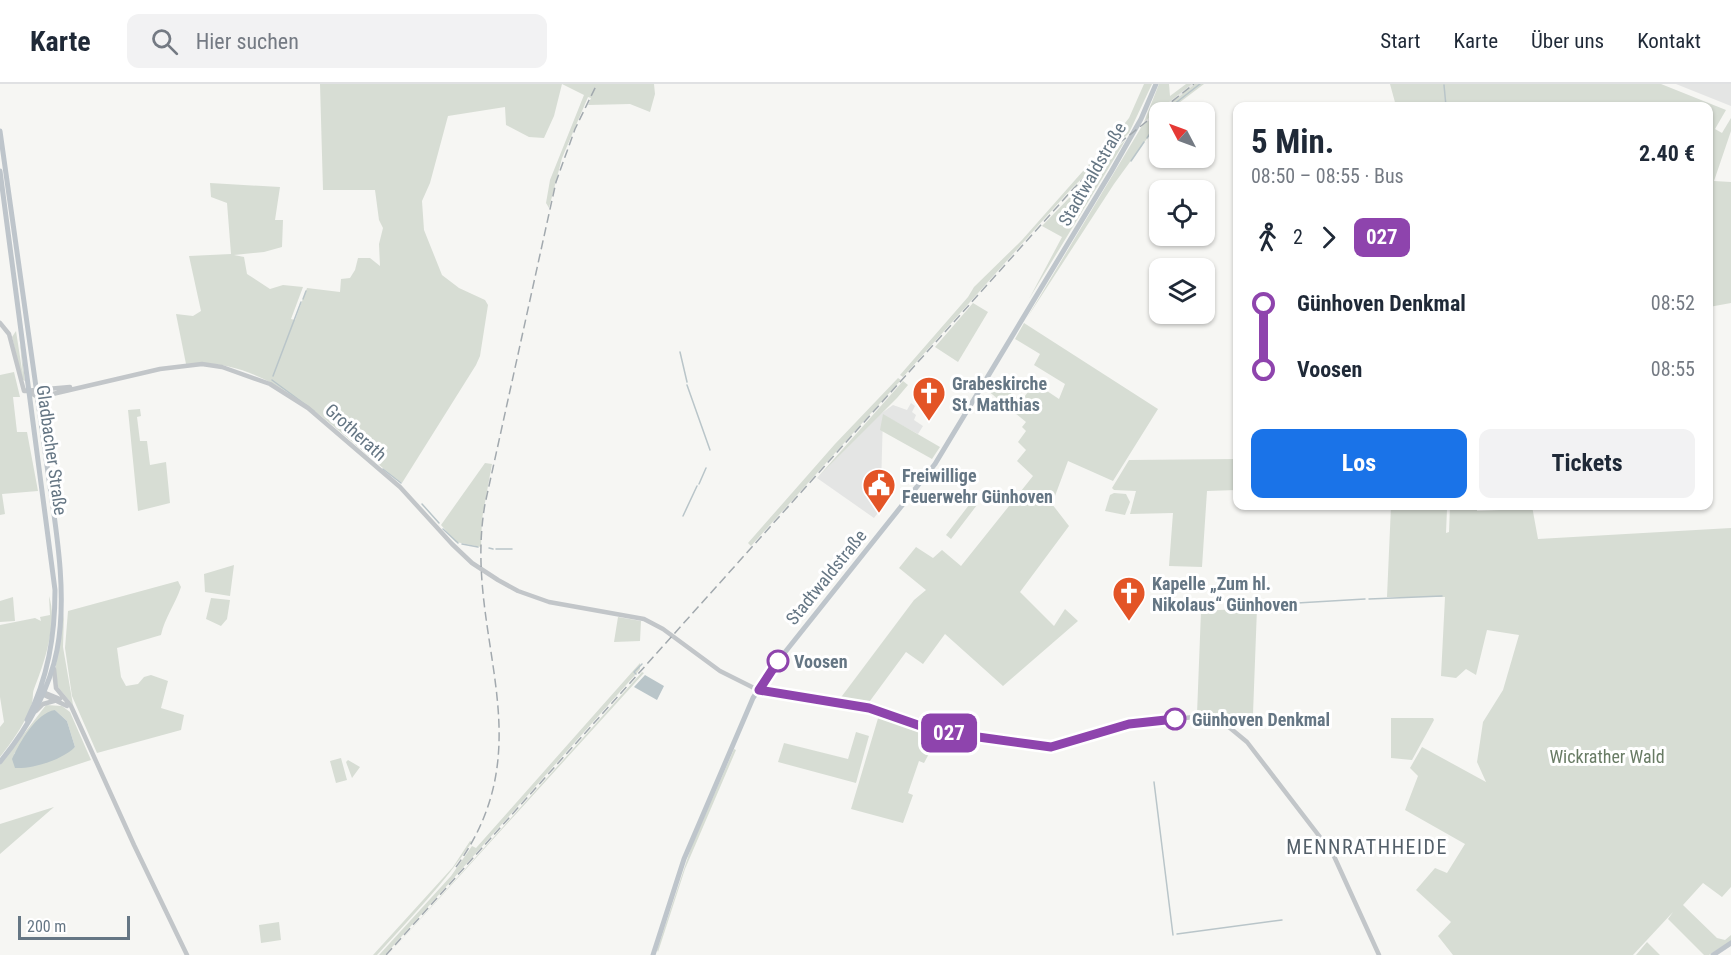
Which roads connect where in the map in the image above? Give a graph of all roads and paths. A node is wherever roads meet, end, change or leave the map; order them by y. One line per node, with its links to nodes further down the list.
1 (1156, 84): 10 (main road, Stadtwaldstraße)
2 (0, 131): 8 (main road, Gladbacher Straße)
3 (0, 171): 5 (main road, Gladbacher Straße)
4 (0, 324): 6 (street)
5 (21, 324): 6 (street); 7 (main road, Gladbacher Straße)
6 (9, 334): 7 (street)
7 (29, 392): 8 (street, Grotherath); 11 (main road, Gladbacher Straße)
8 (37, 394): 9 (main road, Gladbacher Straße); 10 (street, Grotherath)
9 (54, 663): 11 (main road, Gladbacher Straße); 13 (street)
10 (759, 690): 20 (main road, Stadtwaldstraße); 21 (street)
11 (42, 693): 12 (street); 13 (street); 14 (main road); 16 (main road)
12 (55, 701): 14 (street); 15 (street)
13 (65, 701): 15 (street)
14 (36, 711): 16 (main road)
15 (74, 712): 19 (street)
16 (18, 738): 17 (main road)
17 (0, 762)
18 (1731, 944): 22 (main road)
19 (187, 955)
20 (653, 955)
21 (1379, 955)
22 (1713, 955)

